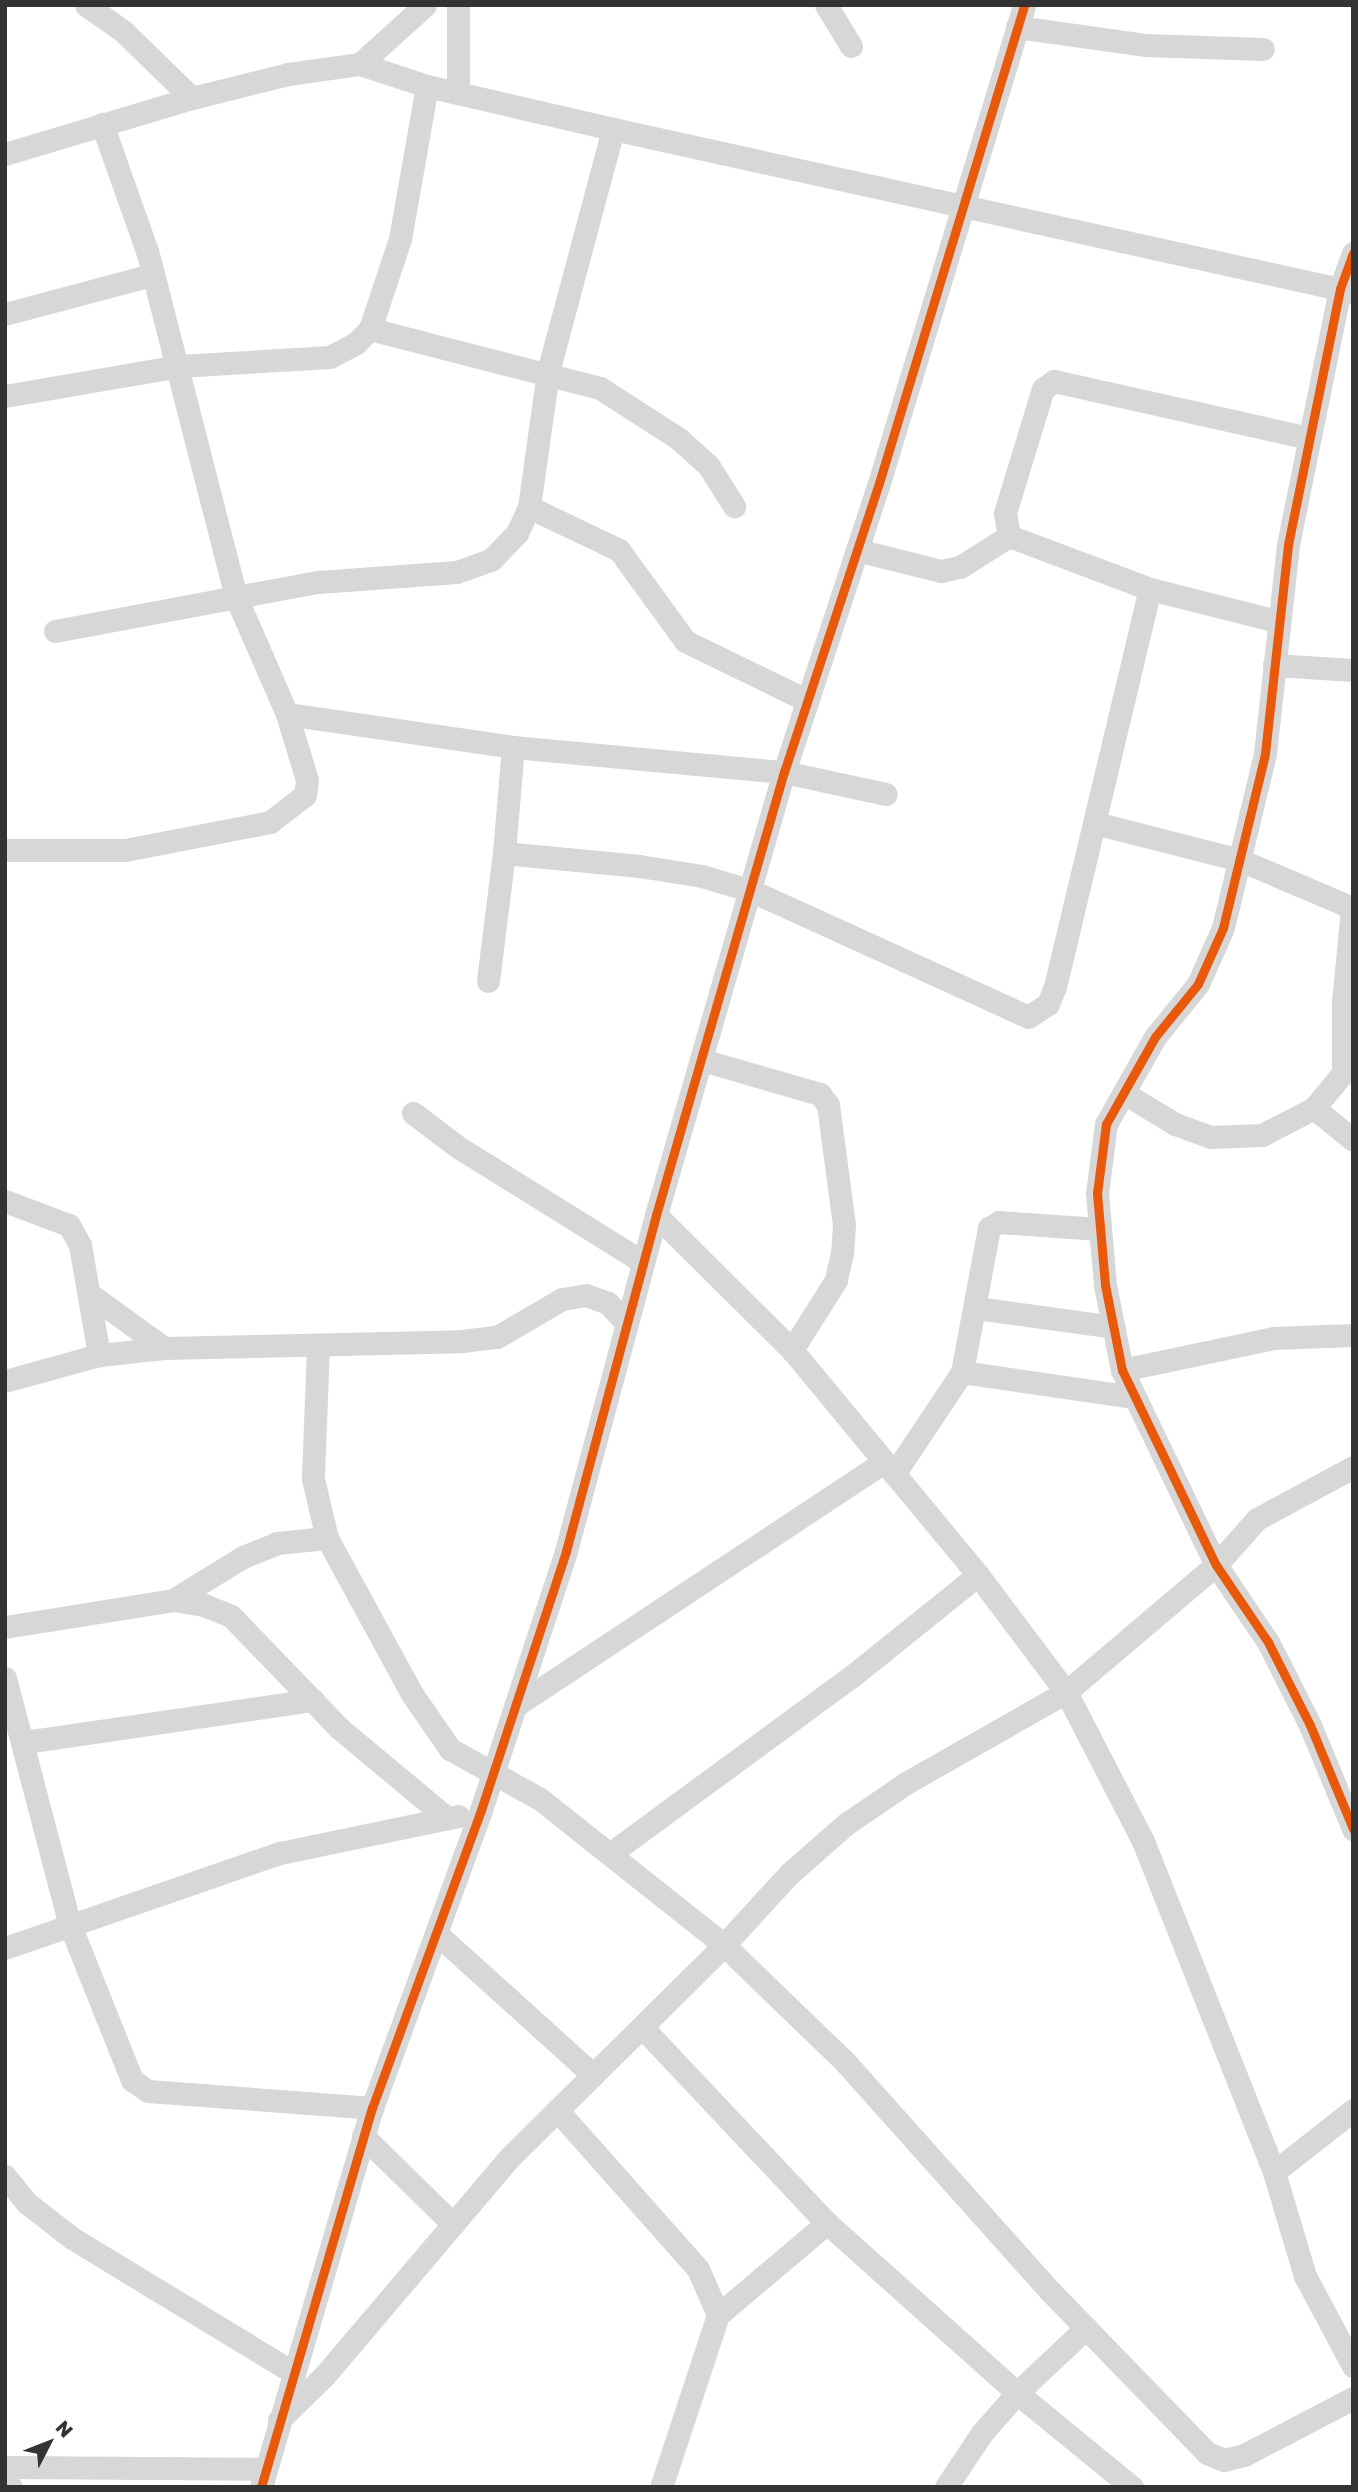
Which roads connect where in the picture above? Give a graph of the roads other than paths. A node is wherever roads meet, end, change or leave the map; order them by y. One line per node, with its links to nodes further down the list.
1 (86, 5): 11 (street)
2 (425, 5): 8 (street)
3 (458, 5): 10 (street)
4 (826, 5): 6 (street)
5 (1020, 16): 7 (street); 15 (street)
6 (850, 46)
7 (1263, 49)
8 (360, 64): 9 (street); 11 (street)
9 (427, 86): 10 (street); 20 (street)
10 (458, 91): 13 (street)
11 (192, 98): 12 (street)
12 (102, 124): 14 (street); 17 (street)
13 (613, 129): 15 (street); 22 (street)
14 (5, 154)
15 (965, 208): 18 (street); 28 (street)
16 (1353, 253): 18 (street)
17 (152, 275): 19 (street); 21 (street)
18 (1346, 291): 24 (street)
19 (5, 314)
20 (370, 329): 21 (street); 22 (street)
21 (178, 366): 23 (street); 30 (street)
22 (548, 372): 25 (street); 26 (street)
23 (5, 396)
24 (1308, 438): 27 (street); 31 (street)
25 (734, 506)
26 (529, 507): 30 (street); 35 (street)
27 (1009, 536): 28 (street); 29 (street)
28 (857, 550): 35 (street)
29 (1150, 589): 31 (street); 40 (street)
30 (236, 597): 32 (street); 36 (street)
31 (1277, 621): 33 (street)
32 (55, 631)
33 (1274, 665): 34 (street); 43 (street)
34 (1353, 670)
35 (806, 700): 38 (street)
36 (287, 714): 37 (street); 41 (street)
37 (513, 747): 38 (street); 42 (street)
38 (784, 772): 39 (street); 44 (street)
39 (886, 794)
40 (1095, 823): 43 (street); 44 (street)
41 (5, 850)
42 (504, 853): 44 (street); 46 (street)
43 (1240, 860): 45 (street); 48 (street)
44 (752, 891): 47 (street)
45 (1352, 908): 49 (street)
46 (488, 981)
47 (702, 1060): 53 (street); 63 (street)
48 (1124, 1093): 49 (street); 54 (street)
49 (1314, 1108): 51 (street)
50 (413, 1113): 55 (street)
51 (1353, 1140)
52 (5, 1200): 56 (street)
53 (656, 1215): 55 (street); 63 (street)
54 (1100, 1229): 57 (street); 59 (street)
55 (643, 1262): 58 (street)
56 (91, 1295): 62 (street); 64 (street)
57 (976, 1308): 59 (street); 66 (street)
58 (626, 1323): 61 (street); 79 (street)
59 (1114, 1327): 65 (street)
60 (1353, 1335): 65 (street)
61 (318, 1346): 62 (street); 71 (street)
62 (164, 1348): 64 (street)
63 (792, 1350): 70 (street)
64 (99, 1355): 67 (street)
65 (1122, 1370): 68 (street)
66 (962, 1373): 68 (street); 70 (street)
67 (5, 1381)
68 (1134, 1397): 72 (street)
69 (1353, 1467): 72 (street)
70 (889, 1468): 73 (street); 79 (street)
71 (327, 1538): 74 (street); 81 (street)
72 (1216, 1564): 77 (street); 84 (street)
73 (978, 1575): 77 (street); 85 (street)
74 (173, 1600): 75 (street); 78 (street)
75 (5, 1626)
76 (5, 1678): 80 (street)
77 (1066, 1692): 88 (street); 96 (street)
78 (313, 1700): 80 (street); 83 (street)
79 (515, 1706): 81 (street)
80 (25, 1742): 86 (street)
81 (492, 1774): 82 (street); 85 (street)
82 (481, 1810): 83 (street); 87 (street)
83 (447, 1818): 86 (street)
84 (1353, 1829)
85 (611, 1853): 88 (street)
86 (70, 1925): 89 (street); 92 (street)
87 (436, 1933): 91 (street); 92 (street)
88 (724, 1945): 90 (street); 101 (street)
89 (5, 1948)
90 (642, 2027): 91 (street); 99 (street)
91 (593, 2075): 93 (street)
92 (372, 2108): 95 (street)
93 (557, 2110): 98 (street); 100 (street)
94 (1353, 2110): 96 (street)
95 (363, 2136): 98 (street); 103 (street)
96 (1274, 2172): 102 (street)
97 (5, 2176): 103 (street)
98 (453, 2224): 106 (street)
99 (827, 2224): 100 (street); 104 (street)
100 (718, 2315): 111 (street)
101 (1086, 2328): 104 (street); 105 (street)
102 (1353, 2366)
103 (291, 2371): 106 (street)
104 (1017, 2393): 112 (street); 113 (street)
105 (1353, 2398)
106 (277, 2423): 108 (street)
107 (5, 2466): 108 (street)
108 (264, 2478)
109 (5, 2481): 110 (street)
110 (11, 2487)
111 (661, 2487)
112 (946, 2487)
113 (1132, 2487)

